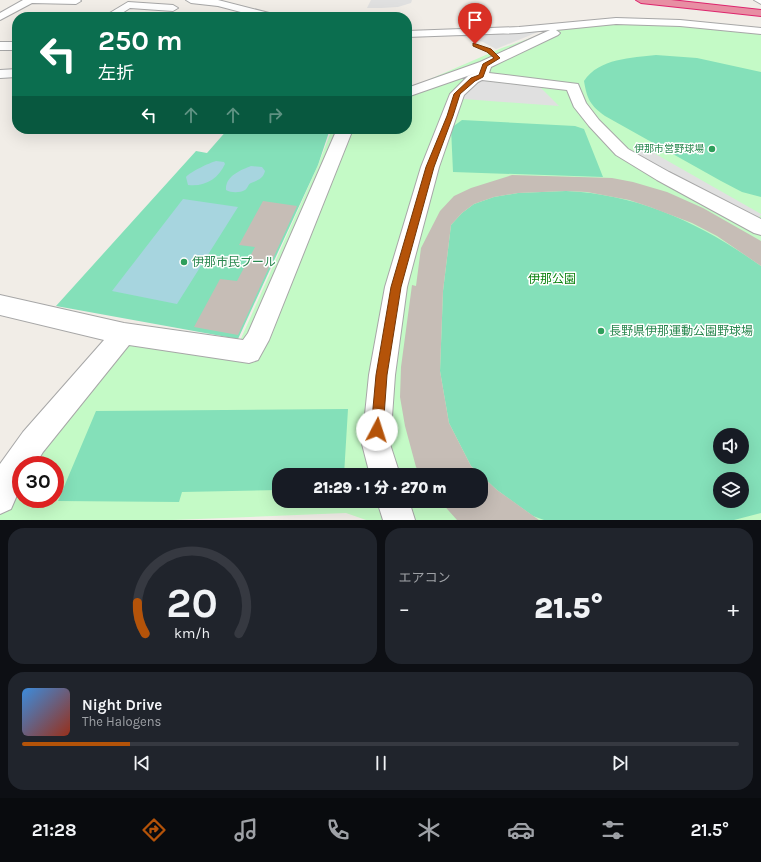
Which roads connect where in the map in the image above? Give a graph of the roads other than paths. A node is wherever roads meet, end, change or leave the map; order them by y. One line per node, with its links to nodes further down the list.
1 (31, 0): 5 (street); 10 (street)
2 (191, 0): 8 (street)
3 (641, 0): 4 (highway)
4 (654, 1): 9 (highway)
5 (65, 10)
6 (116, 12): 7 (street)
7 (168, 12)
8 (253, 12)
9 (761, 13)
10 (0, 17)
11 (579, 24): 12 (street); 13 (street); 19 (street)
12 (761, 30)
13 (412, 36)
14 (412, 37): 16 (street)
15 (12, 40): 17 (street)
16 (467, 43)
17 (1, 46): 18 (street)
18 (12, 46)
19 (488, 62): 22 (street); 24 (street); 27 (street)
20 (12, 73): 21 (street)
21 (0, 74)
22 (412, 91)
23 (343, 134): 26 (street)
24 (761, 228)
25 (0, 305): 26 (street)
26 (124, 334): 28 (street)
27 (383, 468)
28 (0, 498)
29 (395, 508): 30 (street)
30 (399, 520)

